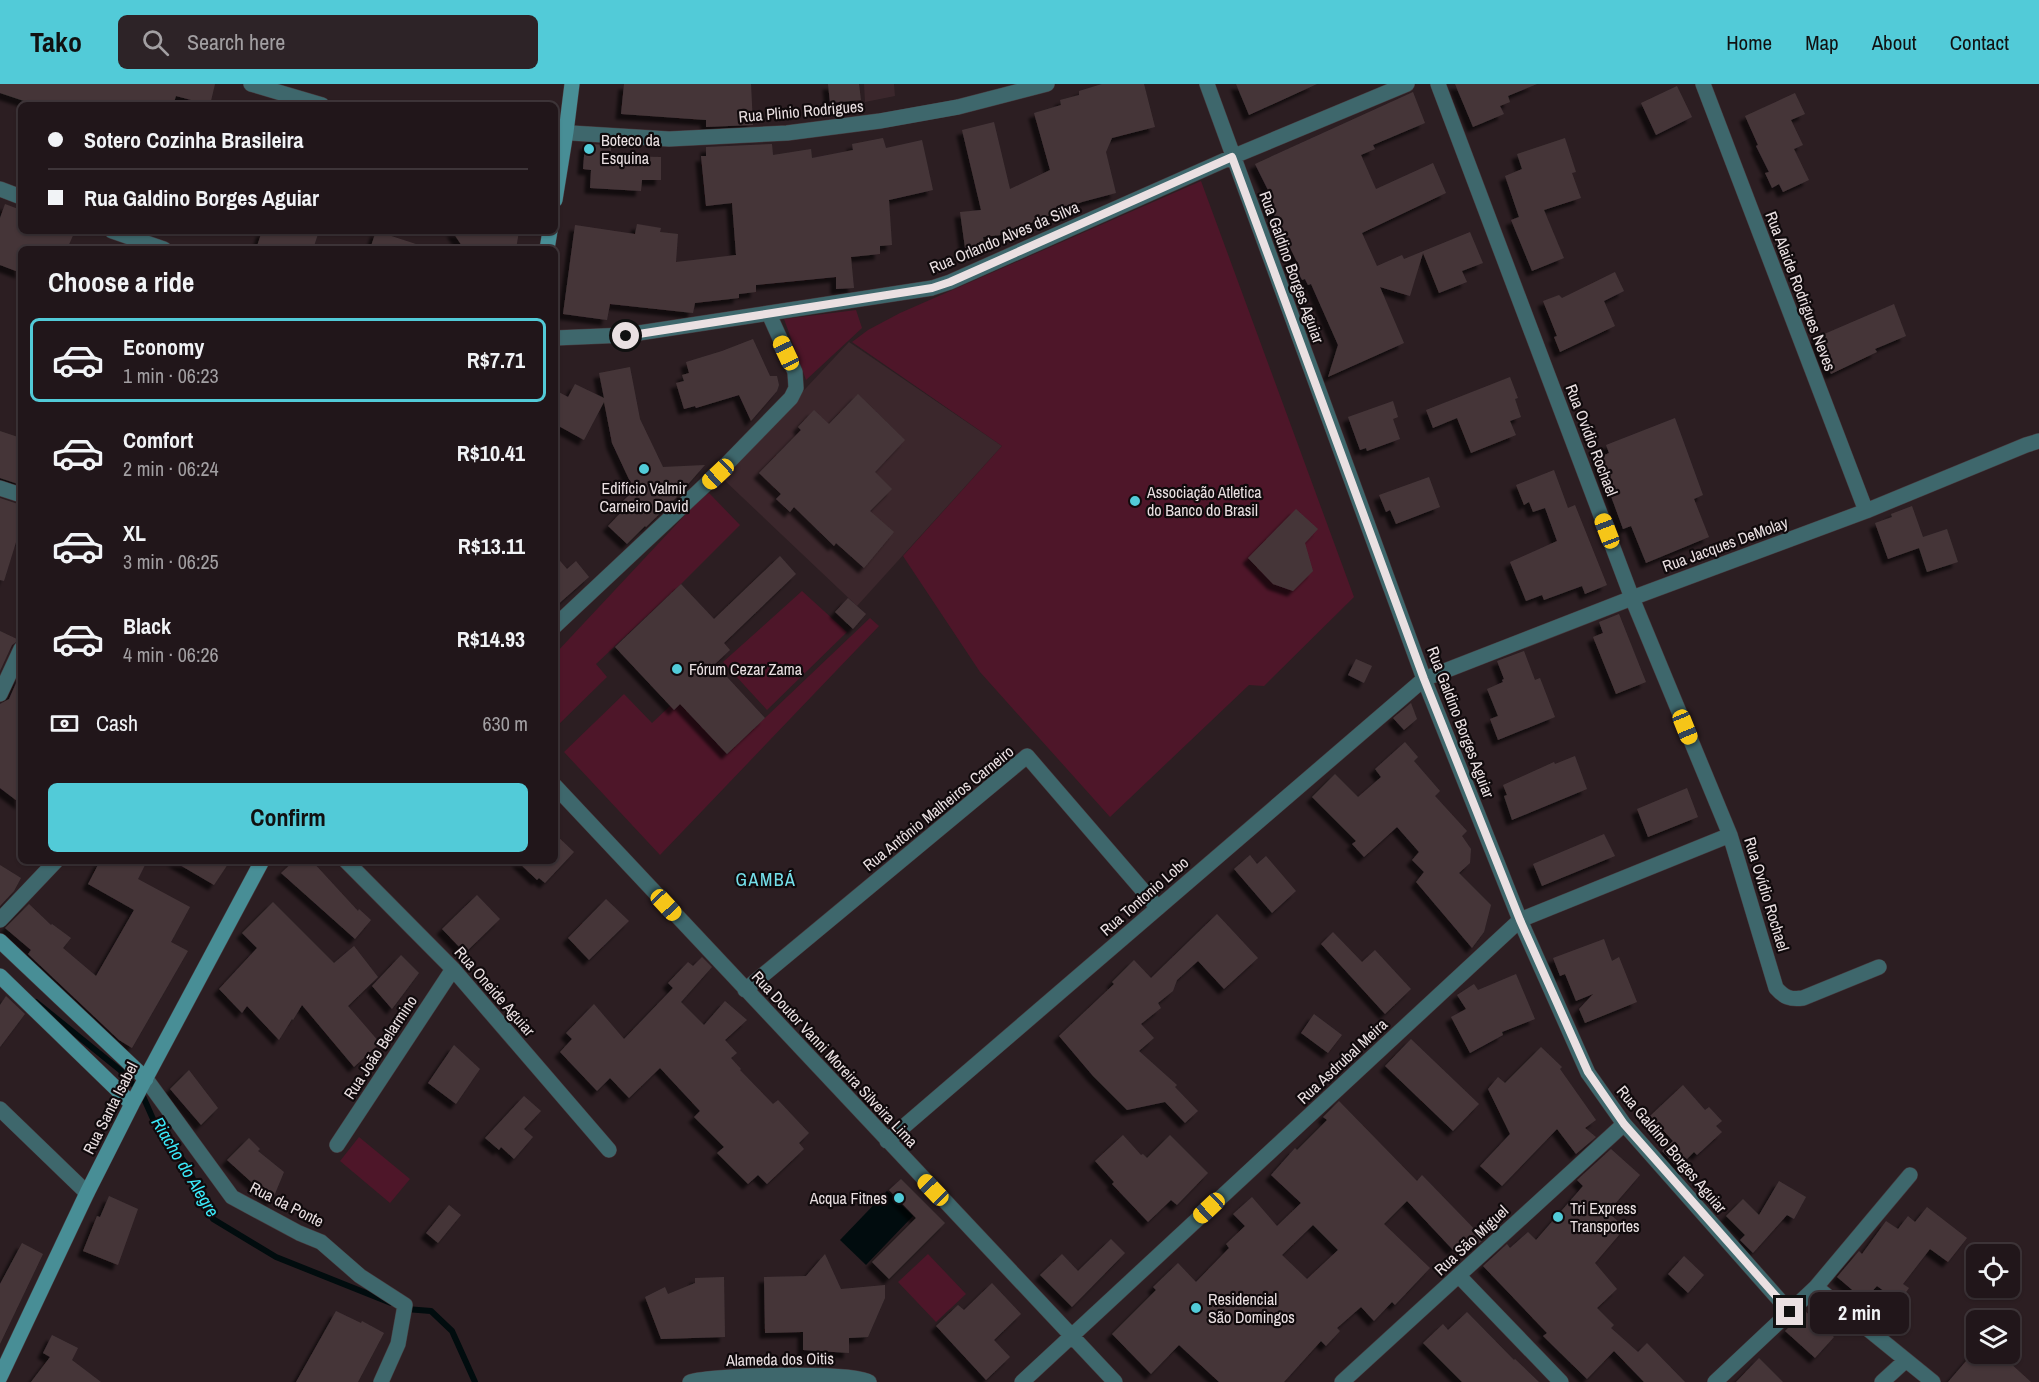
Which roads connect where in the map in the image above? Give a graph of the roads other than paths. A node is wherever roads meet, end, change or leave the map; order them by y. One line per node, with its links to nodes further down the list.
1 (251, 84): 8 (street)
2 (572, 84): 9 (street)
3 (1047, 84): 9 (street, Rua Plinio Rodrigues)
4 (1207, 84): 10 (street, Rua Galdino Borges Aguiar)
5 (1407, 84): 10 (street, Rua Orlando Alves da Silva)
6 (1438, 84): 22 (street, Rua Ovídio Rochael)
7 (1703, 84): 21 (street, Rua Alaide Rodrigues Neves)
8 (312, 102)
9 (561, 132): 11 (street)
10 (1232, 157): 16 (street, Rua Orlando Alves da Silva); 25 (street, Rua Galdino Borges Aguiar)
11 (558, 166)
12 (0, 189): 13 (street)
13 (18, 195)
14 (121, 234): 15 (street)
15 (155, 246)
16 (769, 314): 17 (street, Rua Orlando Alves da Silva); 23 (street)
17 (558, 338)
18 (2039, 441): 21 (street, Rua Jacques DeMolay)
19 (0, 488): 20 (street)
20 (18, 494)
21 (1866, 511): 22 (street, Rua Jacques DeMolay)
22 (1632, 598): 25 (street, Rua Jacques DeMolay); 28 (street, Rua Ovídio Rochael)
23 (558, 623)
24 (18, 655): 26 (street)
25 (1424, 679): 32 (street, Rua Tontonio Lobo); 34 (street, Rua Galdino Borges Aguiar)
26 (0, 694)
27 (558, 789): 39 (street, Rua Doutor Vanni Moreira Silveira Lima)
28 (1730, 835): 34 (street, Rua Asdrubal Meira); 36 (street, Rua Ovídio Rochael)
29 (53, 864): 33 (street)
30 (260, 864): 40 (street, Rua Santa Isabel)
31 (349, 864): 37 (street, Rua Oneide Aguiar)
32 (1158, 908): 39 (street, Rua Antônio Malheiros Carneiro); 44 (street, Rua Tontonio Lobo)
33 (0, 920)
34 (1520, 920): 43 (street, Rua Galdino Borges Aguiar); 52 (street, Rua Asdrubal Meira)
35 (0, 941): 40 (street)
36 (1880, 967)
37 (453, 969): 45 (street, Rua João Belarmino); 46 (street, Rua Oneide Aguiar)
38 (0, 976): 41 (street)
39 (745, 990): 44 (street, Rua Doutor Vanni Moreira Silveira Lima)
40 (146, 1079): 41 (street, Rua Santa Isabel); 55 (street, Rua da Ponte)
41 (133, 1103): 48 (street, Rua Santa Isabel)
42 (0, 1109): 48 (street)
43 (1624, 1124): 49 (street, Rua São Miguel); 51 (street, Rua Galdino Borges Aguiar)
44 (887, 1141): 52 (street, Rua Doutor Vanni Moreira Silveira Lima)
45 (337, 1145)
46 (609, 1150)
47 (1910, 1175): 50 (street)
48 (87, 1193): 54 (street, Rua Santa Isabel)
49 (1459, 1276): 60 (street, Rua São Miguel); 61 (street)
50 (1815, 1287): 51 (street); 53 (street)
51 (1790, 1312): 62 (street)
52 (1071, 1336): 58 (street, Rua Asdrubal Meira); 59 (street, Rua Doutor Vanni Moreira Silveira Lima)
53 (1905, 1361): 63 (street); 64 (street)
54 (0, 1377)
55 (381, 1382)
56 (690, 1382): 57 (street, Alameda dos Oitis)
57 (869, 1382)
58 (1022, 1382)
59 (1115, 1382)
60 (1342, 1382)
61 (1561, 1382)
62 (1715, 1382)
63 (1882, 1382)
64 (1933, 1382)

